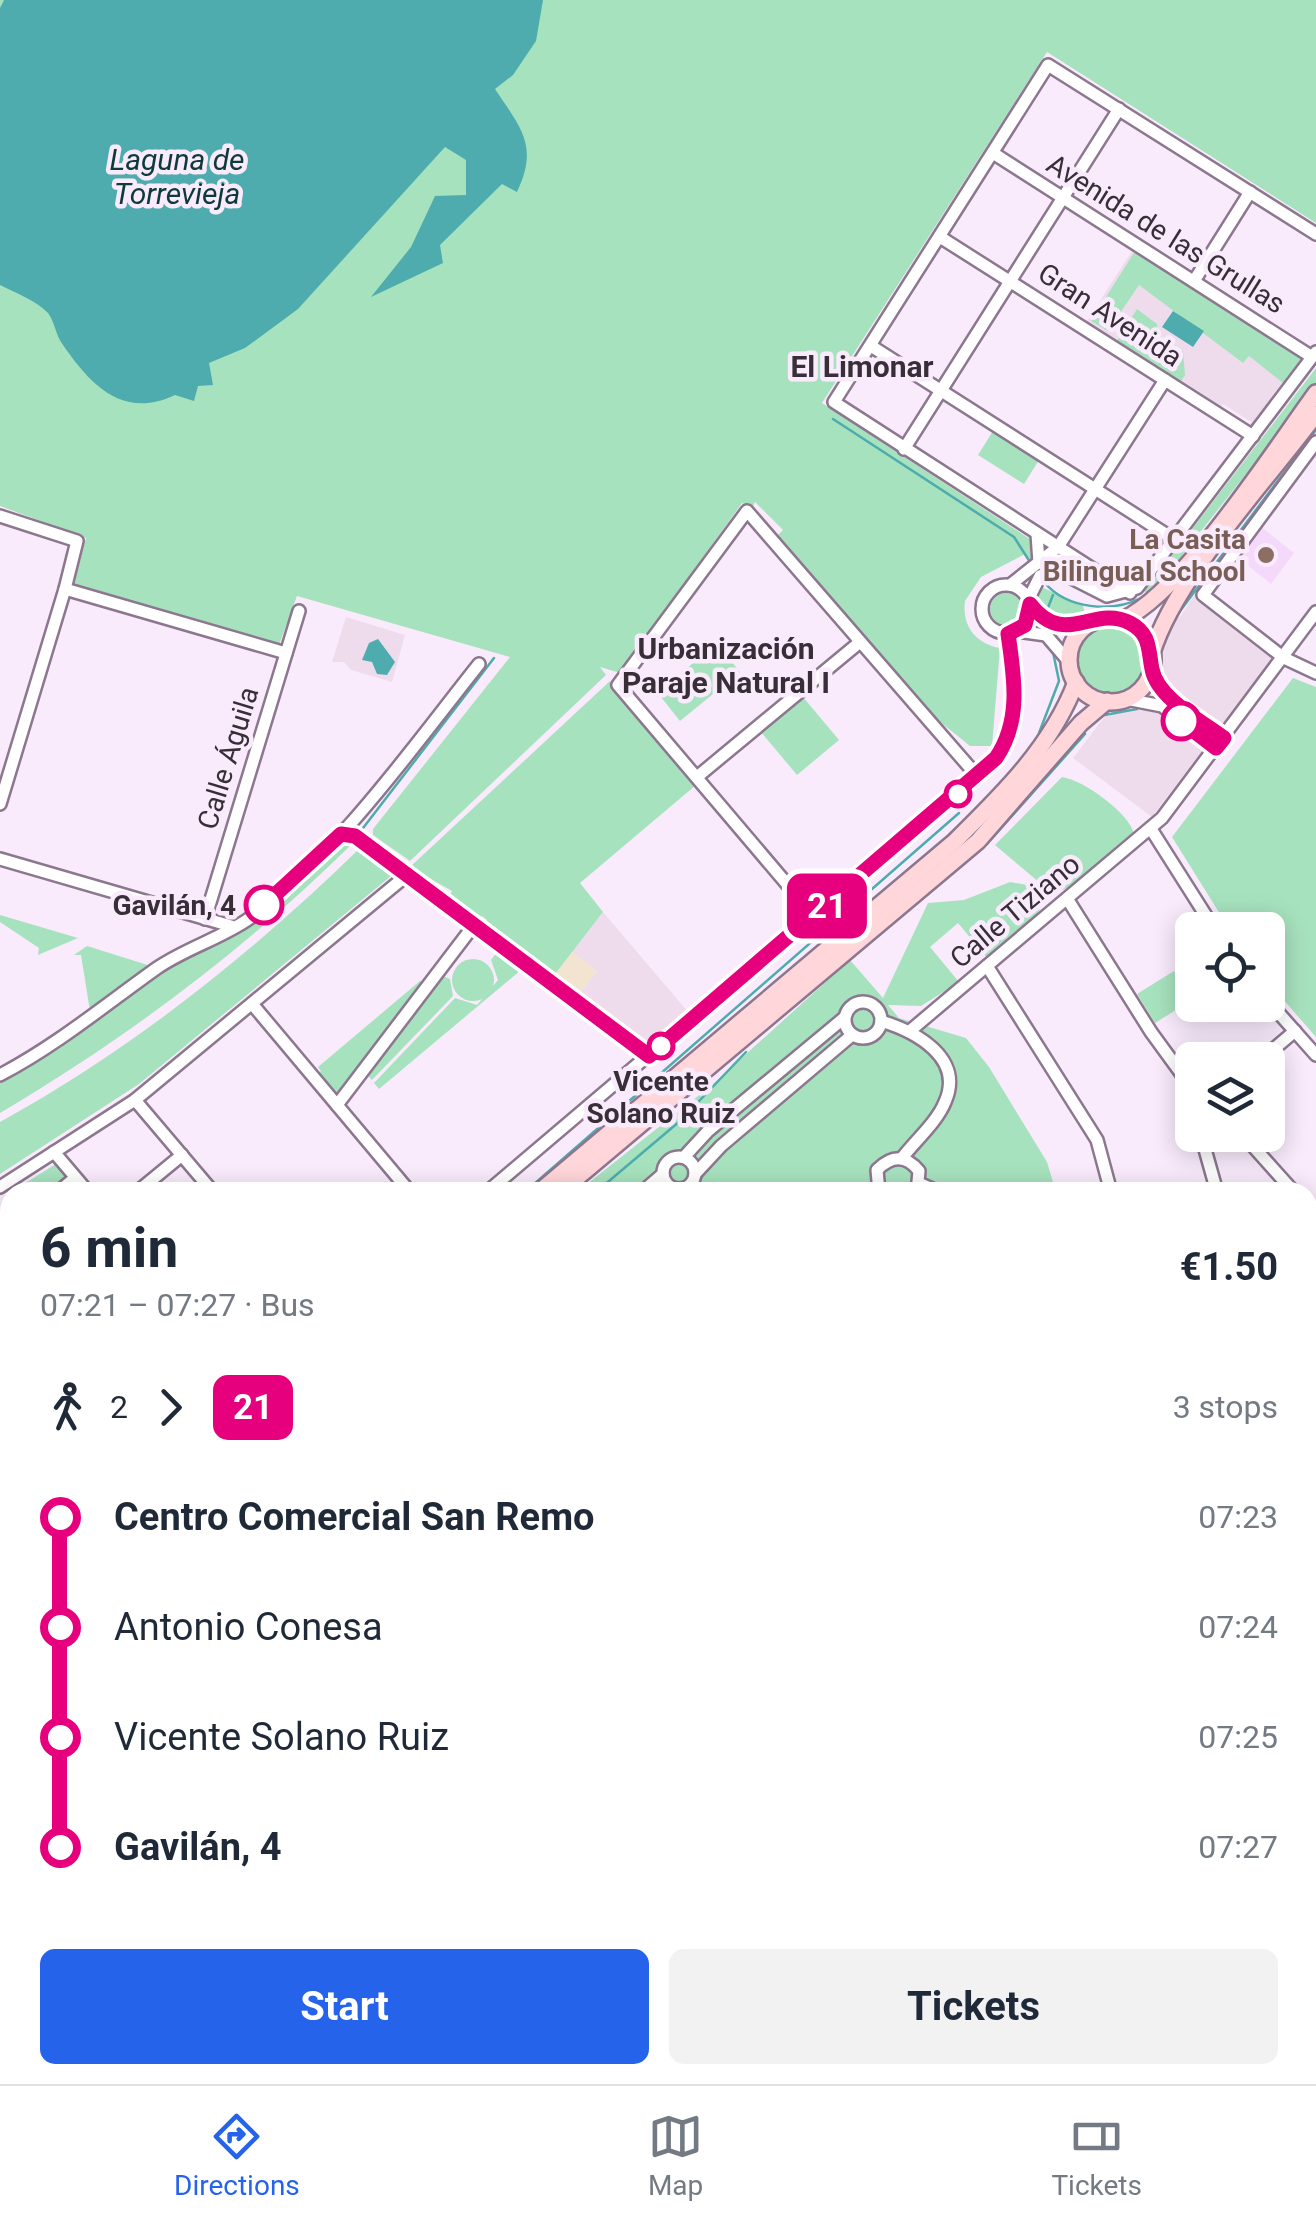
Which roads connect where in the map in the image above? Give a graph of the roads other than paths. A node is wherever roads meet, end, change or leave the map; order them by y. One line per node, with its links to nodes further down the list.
1 (1119, 109): 2 (street); 3 (street); 4 (street)
2 (993, 153): 4 (street, Avenida de las Grullas); 6 (street)
3 (1250, 192): 5 (street); 7 (street)
4 (1063, 198): 7 (street, Avenida de las Grullas); 8 (street)
5 (1316, 234)
6 (940, 237): 8 (street, Gran Avenida); 9 (street)
7 (1194, 281): 10 (street, Avenida de las Grullas)
8 (1010, 282): 11 (street, Gran Avenida); 12 (street)
9 (870, 346): 12 (street); 17 (street)
10 (1314, 354): 15 (street)
11 (1165, 380): 15 (street, Gran Avenida); 18 (street)
12 (941, 390): 17 (street); 18 (street)
13 (1316, 393): 31 (main road)
14 (1316, 414): 35 (main road)
15 (1253, 436): 21 (street)
16 (1316, 442): 37 (street)
17 (904, 448): 20 (street)
18 (1095, 489): 21 (street); 22 (street)
19 (0, 516): 26 (street)
20 (1038, 534): 22 (street); 23 (street)
21 (1175, 540): 27 (street)
22 (1058, 547): 23 (street); 27 (street)
23 (1039, 563): 24 (street); 25 (street)
24 (1010, 585): 28 (street); 33 (street)
25 (1088, 588): 27 (street); 28 (street)
26 (64, 589): 36 (street); 48 (street)
27 (1130, 593)
28 (1029, 602): 32 (street); 33 (street)
29 (298, 611): 36 (street, Calle Águila)
30 (1316, 612): 37 (street, Calle Tiziano)
31 (1122, 620): 32 (main road); 35 (main road)
32 (1092, 623): 38 (main road)
33 (1012, 632): 38 (street); 47 (street)
34 (860, 642): 46 (street); 46 (street); 47 (street)
35 (1152, 652): 40 (main road)
36 (286, 653): 56 (street, Calle Águila)
37 (1284, 658): 41 (street); 45 (street, Calle Tiziano)
38 (1070, 663): 42 (main road)
39 (479, 664): 50 (street)
40 (1152, 670): 43 (main road); 45 (street)
41 (1316, 673)
42 (1076, 682): 44 (main road); 89 (main road)
43 (1126, 699): 44 (main road); 45 (street)
44 (1106, 702): 90 (main road)
45 (1220, 743): 49 (street, Calle Tiziano)
46 (697, 777): 55 (street)
47 (978, 777): 55 (street)
48 (0, 804)
49 (1151, 830): 53 (street, Calle Tiziano); 54 (street)
50 (341, 834): 52 (street); 58 (street)
51 (0, 858): 56 (street)
52 (407, 875): 57 (street); 60 (street)
53 (1068, 900): 59 (street, Calle Tiziano); 70 (street)
54 (1203, 912)
55 (814, 916): 69 (street)
56 (205, 919): 58 (street)
57 (474, 925): 69 (street); 73 (street)
58 (231, 926): 71 (street)
59 (987, 966): 64 (street, Calle Tiziano); 97 (street)
60 (253, 1005): 72 (street); 73 (street)
61 (844, 1018): 62 (street); 66 (street); 78 (street)
62 (882, 1020): 64 (street); 66 (street)
63 (1285, 1021): 65 (street)
64 (911, 1030): 79 (street)
65 (1294, 1031): 67 (street); 68 (street)
66 (852, 1035): 94 (street)
67 (1281, 1042)
68 (1316, 1055)
69 (649, 1056): 88 (street)
70 (1175, 1064)
71 (0, 1075)
72 (136, 1100): 74 (street); 77 (street)
73 (337, 1105): 87 (street)
74 (54, 1152): 81 (street); 82 (street)
75 (1206, 1152): 98 (street)
76 (1258, 1152): 99 (street)
77 (182, 1155): 85 (street); 86 (street)
78 (684, 1158): 80 (street); 93 (street)
79 (902, 1158): 95 (street); 96 (street)
80 (664, 1174): 91 (street); 92 (street)
81 (76, 1178): 83 (street); 84 (street)
82 (8, 1182)
83 (71, 1182)
84 (79, 1182)
85 (149, 1182)
86 (205, 1182)
87 (402, 1182)
88 (499, 1182)
89 (551, 1182)
90 (572, 1182)
91 (654, 1182)
92 (670, 1182)
93 (685, 1182)
94 (689, 1182)
95 (877, 1182)
96 (919, 1182)
97 (1108, 1182)
98 (1214, 1182)
99 (1285, 1182)

